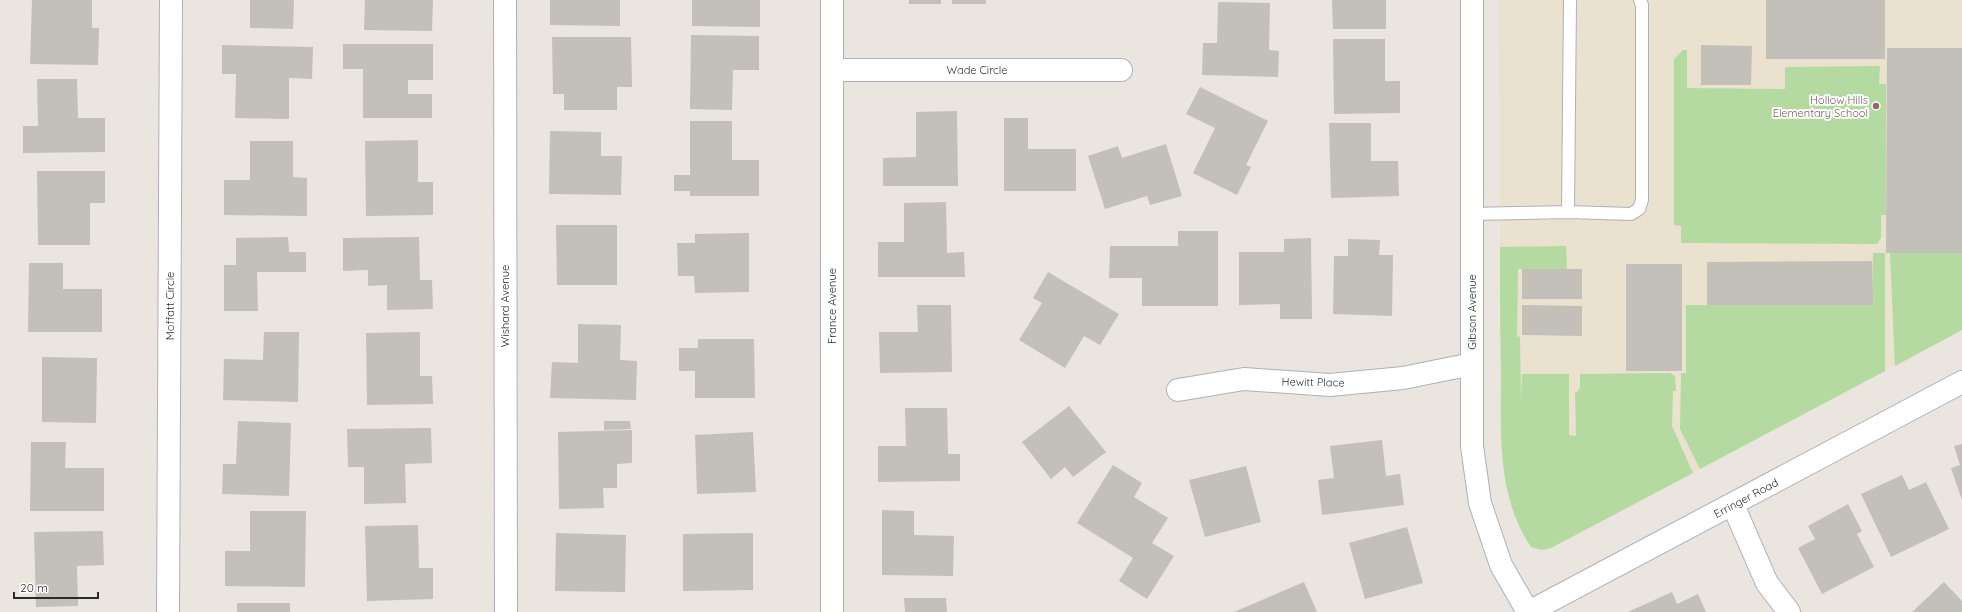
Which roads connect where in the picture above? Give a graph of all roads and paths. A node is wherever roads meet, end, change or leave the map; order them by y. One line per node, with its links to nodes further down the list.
1 (171, 0): 15 (street, Moffatt Circle)
2 (505, 0): 16 (street, Wishard Avenue)
3 (832, 0): 7 (street, France Avenue)
4 (1472, 0): 10 (street, Gibson Avenue)
5 (1570, 0): 9 (lane)
6 (1640, 0): 9 (lane)
7 (832, 70): 8 (street, Wade Circle); 17 (street, France Avenue)
8 (1122, 70)
9 (1568, 212): 10 (lane)
10 (1472, 214): 11 (street, Gibson Avenue)
11 (1472, 364): 13 (street, Hewitt Place); 18 (street, Gibson Avenue)
12 (1962, 382): 14 (street, Erringer Road)
13 (1178, 390)
14 (1733, 505): 18 (street, Erringer Road); 19 (street)
15 (168, 612)
16 (506, 612)
17 (832, 612)
18 (1529, 612)
19 (1789, 612)

